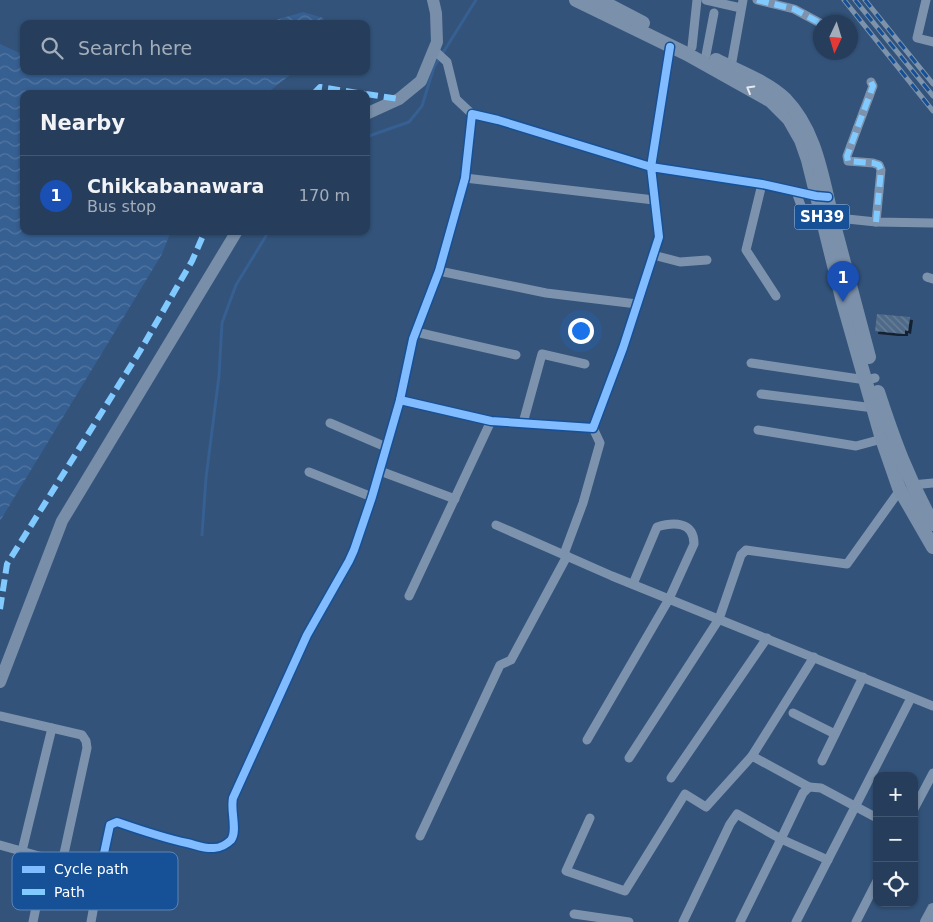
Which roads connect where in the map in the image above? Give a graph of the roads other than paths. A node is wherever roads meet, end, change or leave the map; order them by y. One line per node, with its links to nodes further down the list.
1 (433, 0): 13 (street)
2 (576, 0): 12 (main road, SH39)
3 (600, 0): 12 (main road)
4 (697, 0): 12 (street)
5 (706, 0): 8 (street)
6 (757, 0): 10 (street)
7 (926, 0): 11 (street)
8 (742, 4): 15 (street)
9 (714, 13): 14 (street)
10 (813, 20)
11 (933, 42)
12 (681, 47): 14 (main road); 19 (street); 23 (main road, SH39, one-way to 12)
13 (436, 51): 17 (street); 18 (street)
14 (706, 55): 15 (main road)
15 (731, 67): 23 (main road)
16 (871, 82): 26 (street)
17 (370, 112)
18 (472, 114): 19 (street); 20 (street)
19 (651, 167): 21 (street); 24 (street)
20 (465, 178): 24 (street); 31 (street)
21 (762, 184): 22 (street); 32 (street)
22 (796, 192): 23 (street); 25 (street)
23 (822, 197): 25 (main road)
24 (654, 200): 29 (street)
25 (827, 217): 26 (street); 38 (main road)
26 (876, 222): 27 (street)
27 (933, 223)
28 (235, 235): 66 (street)
29 (653, 255): 30 (street); 33 (street)
30 (707, 260)
31 (439, 271): 33 (street); 34 (street)
32 (776, 296)
33 (637, 304): 45 (street)
34 (416, 332): 35 (street); 40 (street)
35 (516, 355)
36 (751, 363): 38 (street)
37 (585, 364): 44 (street)
38 (870, 379): 41 (main road); 52 (main road)
39 (761, 394): 41 (street)
40 (400, 400): 42 (street); 48 (street)
41 (874, 408): 47 (main road)
42 (491, 421): 44 (street); 54 (street)
43 (330, 423): 48 (street)
44 (523, 423): 45 (street)
45 (593, 428): 58 (street)
46 (758, 430): 47 (street)
47 (882, 439): 52 (main road)
48 (386, 448): 49 (street)
49 (380, 471): 53 (street); 54 (street)
50 (309, 472): 53 (street)
51 (933, 483): 52 (street)
52 (906, 488): 55 (main road); 57 (main road); 62 (street)
53 (372, 497): 90 (street)
54 (455, 499): 60 (street)
55 (933, 524)
56 (496, 525): 58 (street)
57 (933, 547)
58 (565, 555): 59 (street); 84 (street)
59 (633, 584): 61 (street); 61 (street)
60 (409, 596)
61 (669, 599): 62 (street); 73 (street)
62 (719, 619): 63 (street); 75 (street)
63 (768, 638): 64 (street); 78 (street)
64 (814, 657): 65 (street); 74 (street)
65 (863, 676): 67 (street); 72 (street)
66 (0, 682)
67 (911, 698): 68 (street); 81 (street)
68 (933, 706)
69 (793, 713): 72 (street)
70 (0, 716): 71 (street)
71 (52, 728): 87 (street); 89 (street)
72 (835, 734): 76 (street)
73 (587, 740)
74 (752, 756): 79 (street); 83 (street)
75 (629, 758)
76 (822, 761)
77 (933, 773): 80 (street)
78 (671, 778)
79 (809, 787): 81 (street); 85 (street)
80 (918, 801)
81 (856, 807): 82 (street); 91 (street)
82 (875, 817)
83 (590, 818)
84 (420, 836)
85 (781, 839): 91 (street); 96 (street); 97 (street)
86 (0, 845): 87 (street)
87 (22, 851): 88 (street)
88 (25, 852)
89 (64, 852)
90 (104, 852)
91 (828, 860): 98 (street)
92 (873, 889): 99 (street)
93 (933, 909): 100 (street)
94 (574, 914): 95 (street)
95 (629, 922)
96 (683, 922)
97 (740, 922)
98 (796, 922)
99 (856, 922)
100 (926, 922)

